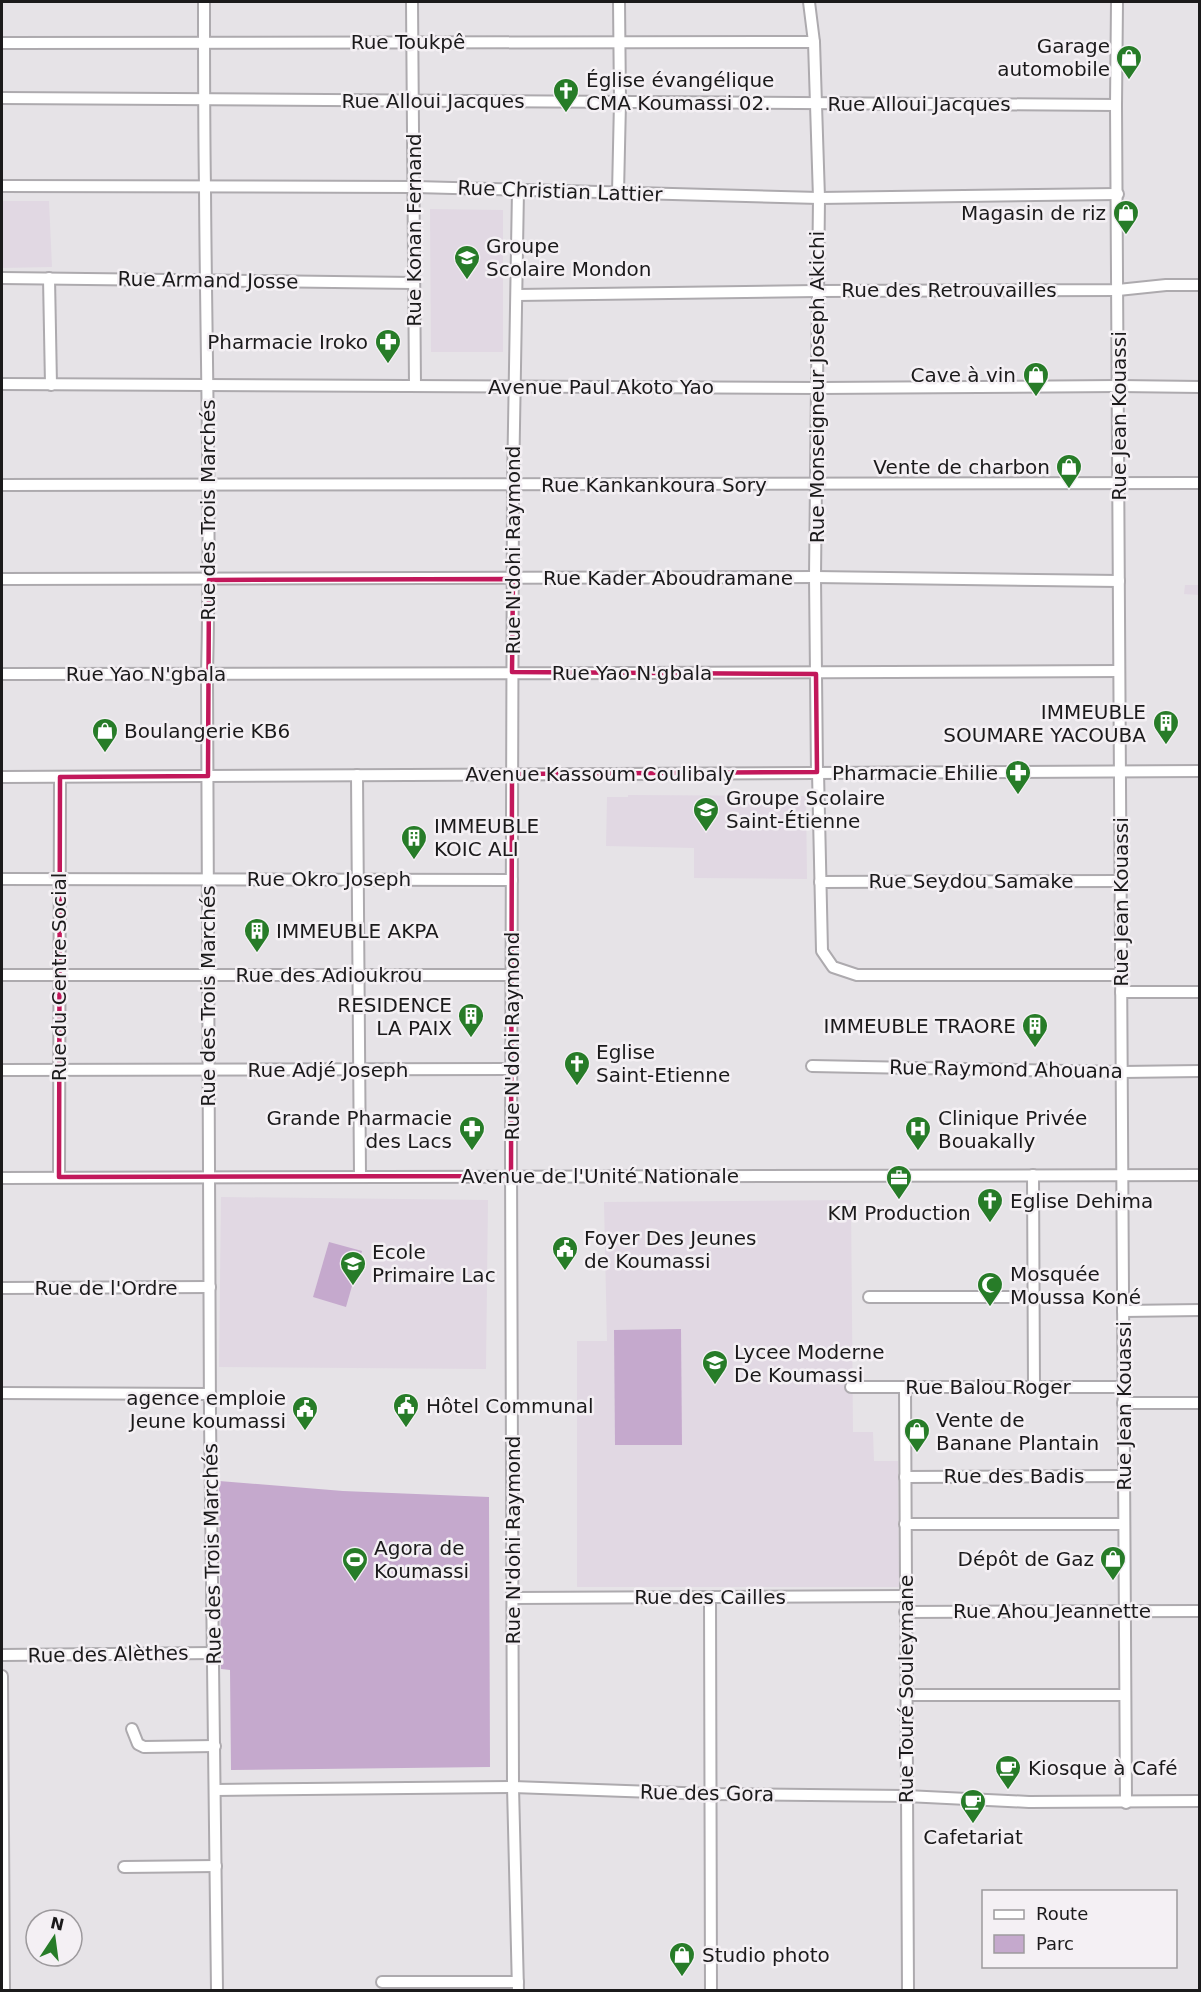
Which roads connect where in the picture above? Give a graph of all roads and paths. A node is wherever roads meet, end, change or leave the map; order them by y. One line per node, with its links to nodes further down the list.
1 (204, 2): 10 (street, Rue des Trois Marchés)
2 (412, 2): 7 (street, Rue Konan Fernand)
3 (619, 2): 6 (street)
4 (809, 2): 8 (street, Rue Monseigneur Joseph Akichi)
5 (1117, 2): 16 (street, Rue Jean Kouassi)
6 (619, 41): 7 (street, Rue Toukpê); 8 (street, Rue Toukpê); 14 (street)
7 (412, 42): 10 (street, Rue Toukpê); 13 (street, Rue Konan Fernand)
8 (814, 42): 15 (street, Rue Monseigneur Joseph Akichi)
9 (2, 43): 10 (street, Rue Toukpê)
10 (204, 43): 12 (street, Rue des Trois Marchés)
11 (2, 98): 12 (street, Rue Alloui Jacques)
12 (206, 100): 13 (street, Rue Alloui Jacques); 18 (street, Rue des Trois Marchés)
13 (413, 101): 14 (street, Rue Alloui Jacques); 19 (street, Rue Konan Fernand)
14 (620, 102): 15 (street, Rue Alloui Jacques); 21 (street)
15 (815, 104): 16 (street, Rue Alloui Jacques); 23 (street, Rue Monseigneur Joseph Akichi)
16 (1116, 105): 22 (street, Rue Jean Kouassi)
17 (2, 186): 18 (street, Rue Christian Lattier)
18 (205, 186): 19 (street, Rue Christian Lattier); 26 (street, Rue des Trois Marchés)
19 (414, 187): 20 (street, Rue Christian Lattier); 27 (street, Rue Konan Fernand)
20 (518, 190): 21 (street, Rue Christian Lattier); 31 (street, Rue N'dohi Raymond)
21 (618, 193): 23 (street, Rue Christian Lattier)
22 (1118, 194): 23 (street, Rue Christian Lattier); 29 (street, Rue Jean Kouassi)
23 (819, 198): 30 (street, Rue Monseigneur Joseph Akichi)
24 (2, 278): 25 (street, Rue Armand Josse)
25 (49, 278): 26 (street, Rue Armand Josse); 33 (street)
26 (206, 280): 27 (street, Rue Armand Josse); 34 (street, Rue des Trois Marchés)
27 (414, 283): 35 (street, Rue Konan Fernand)
28 (1200, 285): 29 (street, Rue des Retrouvailles)
29 (1118, 290): 30 (street, Rue des Retrouvailles); 36 (street, Rue Jean Kouassi)
30 (817, 291): 31 (street, Rue des Retrouvailles); 39 (street, Rue Monseigneur Joseph Akichi)
31 (517, 295): 37 (street, Rue N'dohi Raymond)
32 (2, 384): 33 (street, Avenue Paul Akoto Yao)
33 (51, 385): 34 (street, Avenue Paul Akoto Yao)
34 (209, 385): 35 (street, Avenue Paul Akoto Yao); 45 (street, Rue des Trois Marchés)
35 (415, 386): 37 (street, Avenue Paul Akoto Yao)
36 (1119, 386): 38 (street, Avenue Paul Akoto Yao); 39 (street, Avenue Paul Akoto Yao); 42 (street, Rue Jean Kouassi)
37 (515, 387): 39 (street, Avenue Paul Akoto Yao); 44 (street, Rue N'dohi Raymond)
38 (1200, 387)
39 (818, 388): 41 (street, Rue Monseigneur Joseph Akichi)
40 (1200, 483): 42 (street, Rue Kankankoura Sory)
41 (817, 484): 42 (street, Rue Kankankoura Sory); 44 (street, Rue Kankankoura Sory); 46 (street, Rue Monseigneur Joseph Akichi)
42 (1119, 484): 50 (street, Rue Jean Kouassi)
43 (2, 485): 45 (street, Rue Kankankoura Sory)
44 (513, 485): 45 (street, Rue Kankankoura Sory); 48 (street, Rue N'dohi Raymond)
45 (208, 486): 49 (street, Rue des Trois Marchés)
46 (815, 577): 48 (street, Rue Kader Aboudramane); 50 (street, Rue Kader Aboudramane); 55 (street, Rue Monseigneur Joseph Akichi)
47 (2, 579): 49 (street, Rue Kader Aboudramane)
48 (513, 579): 49 (street, Rue Kader Aboudramane); 52 (street, Rue N'dohi Raymond)
49 (209, 580): 54 (street, Rue des Trois Marchés)
50 (1119, 581): 51 (street, Rue Jean Kouassi)
51 (1119, 671): 55 (street, Rue Yao N'gbala); 56 (street, Rue Jean Kouassi)
52 (512, 672): 54 (street, Rue Yao N'gbala); 55 (street, Rue Yao N'gbala); 59 (street, Rue N'dohi Raymond)
53 (2, 674): 54 (street, Rue Yao N'gbala)
54 (207, 674): 61 (street, Rue des Trois Marchés)
55 (816, 674): 58 (street, Rue Monseigneur Joseph Akichi)
56 (1120, 771): 57 (street, Avenue Kassoum Coulibaly); 58 (street, Avenue Kassoum Coulibaly); 69 (street, Rue Jean Kouassi)
57 (1200, 771)
58 (817, 772): 59 (street, Avenue Kassoum Coulibaly); 70 (street, Rue Monseigneur Joseph Akichi)
59 (512, 774): 60 (street, Avenue Kassoum Coulibaly); 68 (street, Rue N'dohi Raymond)
60 (357, 775): 61 (street, Avenue Kassoum Coulibaly); 64 (street)
61 (208, 776): 63 (street, Avenue Kassoum Coulibaly); 67 (street, Rue des Trois Marchés)
62 (2, 777): 63 (street, Avenue Kassoum Coulibaly)
63 (60, 777): 66 (street, Rue du Centre Social)
64 (358, 878): 67 (street, Rue Okro Joseph); 68 (street, Rue Okro Joseph); 74 (street)
65 (2, 879): 66 (street, Rue Okro Joseph)
66 (59, 879): 67 (street, Rue Okro Joseph); 72 (street, Rue du Centre Social)
67 (208, 879): 73 (street, Rue des Trois Marchés)
68 (512, 880): 75 (street, Rue N'dohi Raymond)
69 (1121, 880): 70 (street, Rue Seydou Samake); 76 (street, Rue Jean Kouassi)
70 (820, 882): 76 (street, Rue Monseigneur Joseph Akichi)
71 (2, 975): 72 (street, Rue des Adioukrou)
72 (59, 975): 73 (street, Rue des Adioukrou); 82 (street, Rue du Centre Social)
73 (208, 975): 74 (street, Rue des Adioukrou); 83 (street, Rue des Trois Marchés)
74 (358, 975): 75 (street, Rue des Adioukrou); 84 (street)
75 (512, 975): 80 (street, Rue N'dohi Raymond)
76 (1121, 975): 77 (street, Rue Jean Kouassi)
77 (1122, 992): 78 (street); 86 (street, Rue Jean Kouassi)
78 (1200, 992)
79 (812, 1066): 86 (street, Rue Raymond Ahouana)
80 (512, 1069): 84 (street, Rue Adjé Joseph); 92 (street, Rue N'dohi Raymond)
81 (2, 1070): 82 (street, Rue Adjé Joseph)
82 (59, 1070): 83 (street, Rue Adjé Joseph); 93 (street, Rue du Centre Social)
83 (208, 1070): 84 (street, Rue Adjé Joseph); 90 (street, Rue des Trois Marchés)
84 (359, 1070): 91 (street)
85 (1200, 1071): 86 (street, Rue Raymond Ahouana)
86 (1122, 1072): 88 (street, Rue Jean Kouassi)
87 (1033, 1175): 88 (street, Avenue de l'Unité Nationale); 92 (street, Avenue de l'Unité Nationale); 98 (street)
88 (1122, 1175): 89 (street, Avenue de l'Unité Nationale); 100 (street, Rue Jean Kouassi)
89 (1200, 1175)
90 (208, 1176): 91 (street, Avenue de l'Unité Nationale); 93 (street, Avenue de l'Unité Nationale); 95 (street, Rue des Trois Marchés)
91 (360, 1176): 92 (street, Avenue de l'Unité Nationale)
92 (511, 1176): 115 (street, Rue N'dohi Raymond)
93 (59, 1177): 94 (street, Avenue de l'Unité Nationale)
94 (2, 1178)
95 (210, 1287): 96 (street, Rue de l'Ordre); 106 (street, Rue des Trois Marchés)
96 (2, 1288)
97 (869, 1297): 98 (street)
98 (1034, 1297): 103 (street)
99 (1200, 1310): 100 (street)
100 (1123, 1311): 104 (street, Rue Jean Kouassi)
101 (852, 1387): 102 (street, Rue Balou Roger)
102 (905, 1387): 103 (street, Rue Balou Roger); 110 (street, Rue Touré Souleymane)
103 (1034, 1387): 104 (street, Rue Balou Roger)
104 (1124, 1387): 107 (street, Rue Jean Kouassi)
105 (2, 1394): 106 (street)
106 (210, 1394): 119 (street, Rue des Trois Marchés)
107 (1123, 1403): 108 (street); 109 (street, Rue Jean Kouassi)
108 (1200, 1403)
109 (1124, 1476): 110 (street, Rue des Badis); 112 (street, Rue Jean Kouassi)
110 (905, 1477): 111 (street, Rue Touré Souleymane)
111 (905, 1524): 112 (street); 113 (street, Rue Touré Souleymane)
112 (1124, 1524): 116 (street, Rue Jean Kouassi)
113 (906, 1596): 114 (street, Rue des Cailles); 118 (street, Rue Touré Souleymane)
114 (710, 1598): 115 (street, Rue des Cailles); 129 (street)
115 (513, 1599): 127 (street, Rue N'dohi Raymond)
116 (1124, 1611): 117 (street, Rue Ahou Jeannette); 118 (street, Rue Ahou Jeannette); 124 (street, Rue Jean Kouassi)
117 (1200, 1611)
118 (905, 1612): 123 (street, Rue Touré Souleymane)
119 (214, 1653): 120 (street, Rue des Alèthes); 126 (street, Rue des Trois Marchés)
120 (2, 1655)
121 (2, 1676): 122 (street)
122 (2, 1691): 135 (street)
123 (906, 1695): 124 (street); 130 (street, Rue Touré Souleymane)
124 (1125, 1695): 132 (street, Rue Jean Kouassi)
125 (132, 1729): 126 (street)
126 (215, 1746): 128 (street, Rue des Trois Marchés)
127 (513, 1787): 128 (street, Rue des Gora); 129 (street, Rue des Gora); 137 (street, Rue N'dohi Raymond)
128 (215, 1790): 133 (street, Rue des Trois Marchés)
129 (710, 1794): 130 (street, Rue des Gora); 140 (street)
130 (906, 1796): 132 (street, Rue des Gora); 141 (street, Rue Touré Souleymane)
131 (1200, 1801): 132 (street, Rue des Gora)
132 (1125, 1803)
133 (216, 1866): 134 (street); 139 (street, Rue des Trois Marchés)
134 (123, 1867)
135 (3, 1871): 138 (street)
136 (382, 1982): 137 (street)
137 (518, 1986)
138 (4, 1990)
139 (217, 1990)
140 (711, 1990)
141 (908, 1990)

